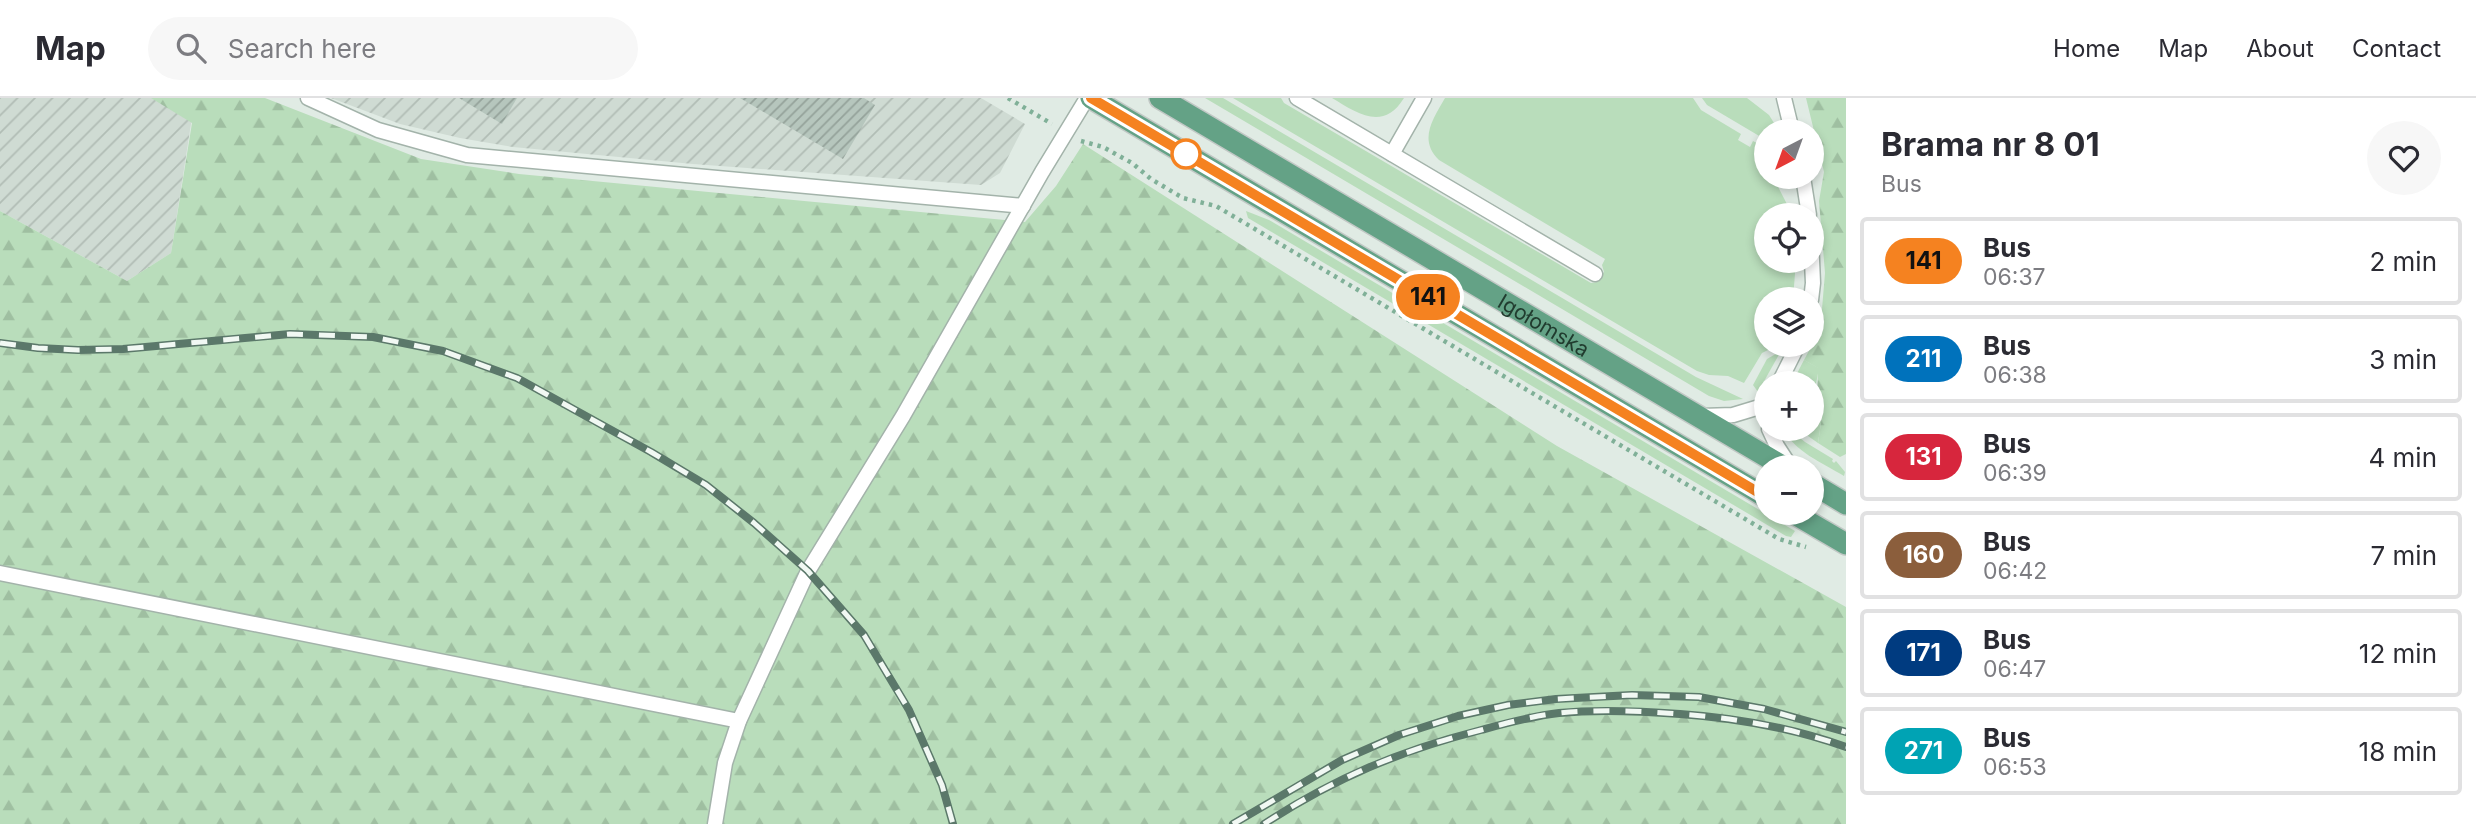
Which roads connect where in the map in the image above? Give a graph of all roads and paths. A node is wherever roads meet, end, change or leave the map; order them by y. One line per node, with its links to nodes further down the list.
1 (308, 98): 12 (lane)
2 (1008, 98): 9 (path)
3 (1089, 98): 12 (lane); 17 (main road, Igołomska)
4 (1160, 98): 15 (main road, Igołomska)
5 (1297, 98): 11 (lane)
6 (1424, 98): 11 (lane)
7 (1784, 98): 8 (lane)
8 (1789, 119)
9 (1050, 123)
10 (1074, 138): 22 (path)
11 (1392, 154): 13 (lane)
12 (1023, 206): 24 (lane)
13 (1595, 274)
14 (1754, 409): 15 (lane)
15 (1696, 415): 16 (main road, Igołomska)
16 (1764, 455)
17 (1754, 490)
18 (1824, 491): 19 (main road)
19 (1845, 503)
20 (1814, 525): 21 (main road)
21 (1846, 544)
22 (1812, 550)
23 (0, 573): 24 (lane)
24 (738, 721): 25 (lane)
25 (715, 824)

